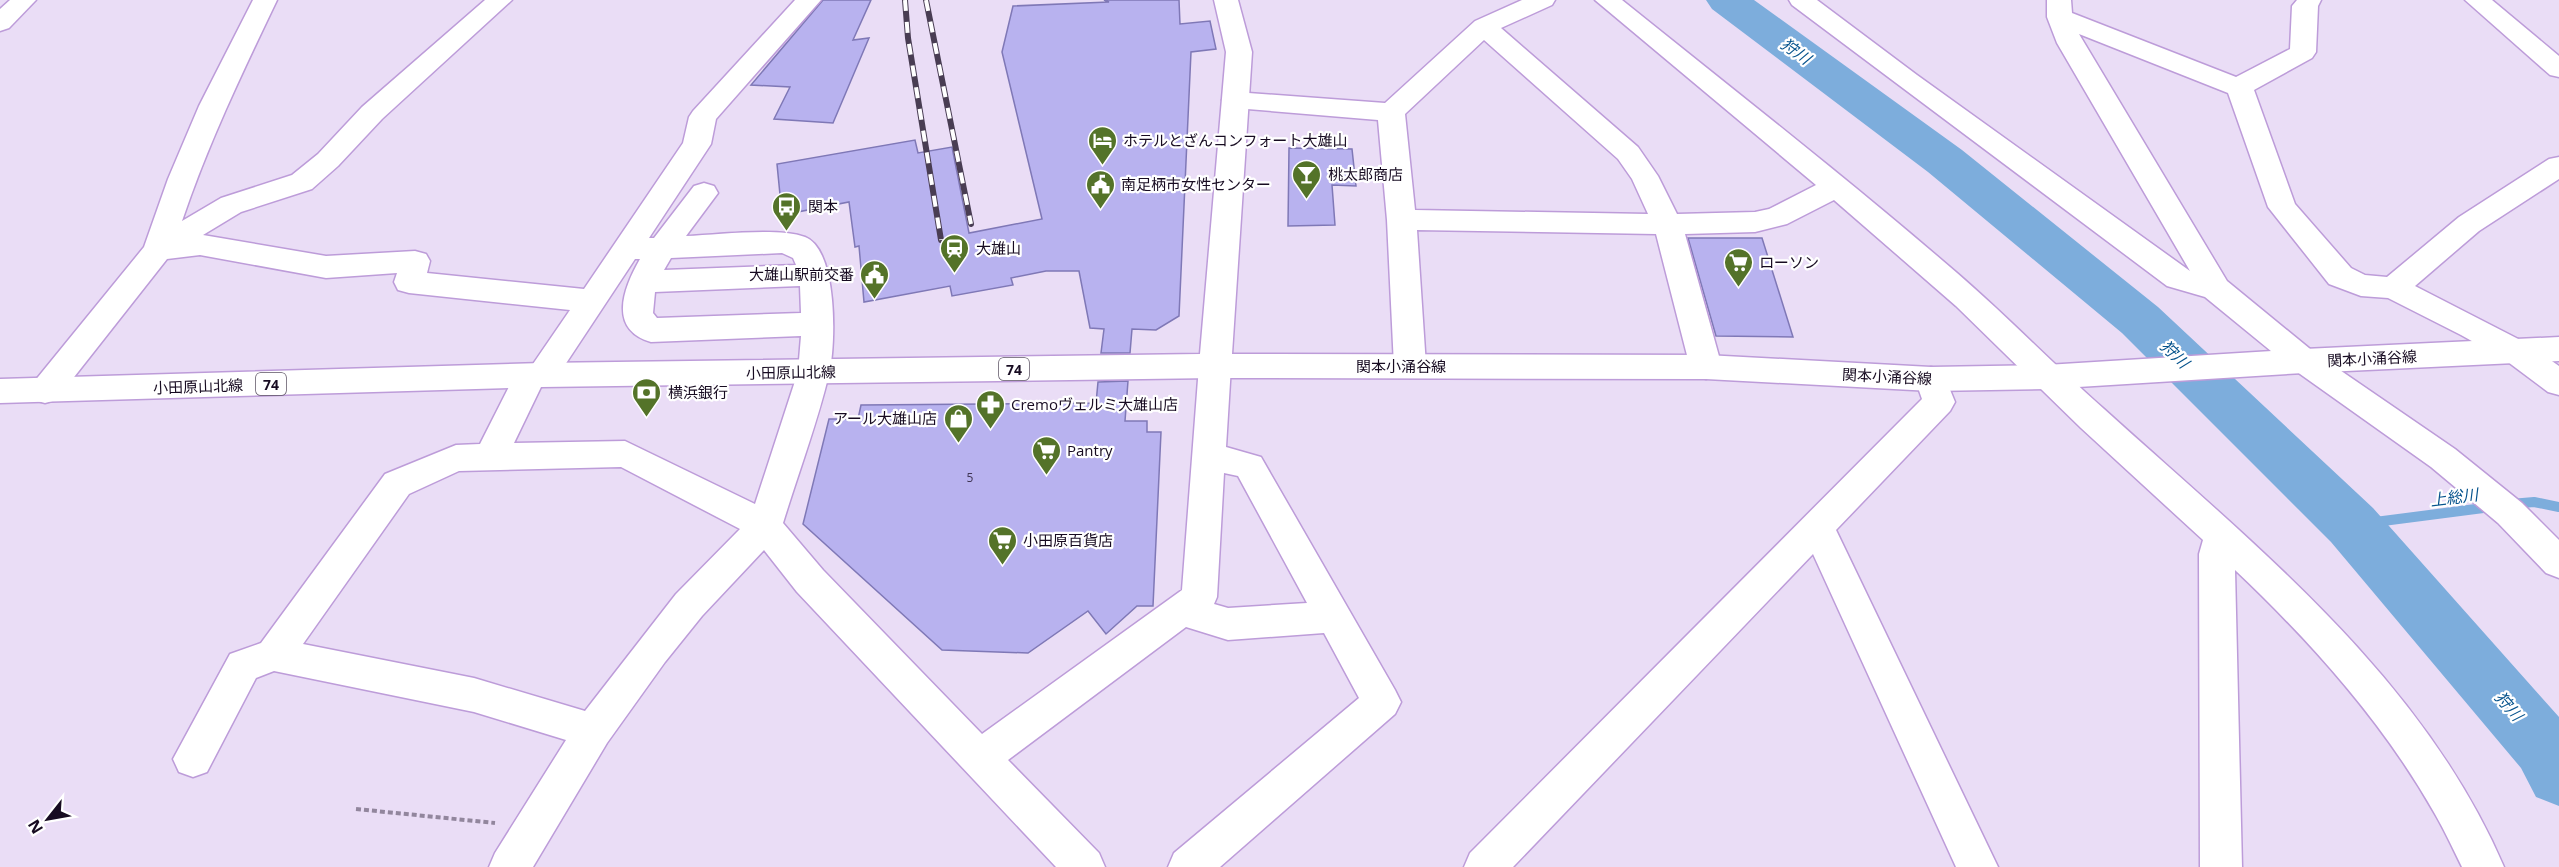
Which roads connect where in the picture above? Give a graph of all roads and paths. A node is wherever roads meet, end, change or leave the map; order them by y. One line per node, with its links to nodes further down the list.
1 (24, 0): 12 (street)
2 (265, 0): 25 (street)
3 (500, 0): 25 (street)
4 (809, 0): 23 (street)
5 (1227, 0): 16 (street)
6 (1543, 0): 13 (street)
7 (1607, 0): 19 (street)
8 (1801, 0): 29 (street)
9 (2309, 0): 15 (street)
10 (2477, 0): 14 (street)
11 (2058, 5): 15 (street); 29 (street)
12 (0, 23)
13 (1484, 26): 17 (street); 22 (street)
14 (2559, 69)
15 (2240, 88): 28 (street)
16 (1234, 100): 17 (street); 35 (street)
17 (1392, 112): 21 (street)
18 (2559, 166): 28 (street)
19 (1836, 187): 22 (street); 40 (street)
20 (704, 193): 24 (street)
21 (1402, 220): 22 (street); 36 (street)
22 (1669, 224): 37 (street)
23 (627, 249): 24 (street); 30 (street)
24 (661, 249): 26 (street); 27 (street)
25 (158, 250): 30 (street); 44 (street)
26 (815, 275): 27 (street); 31 (street)
27 (644, 282): 31 (street)
28 (2393, 288): 33 (street)
29 (2216, 289): 34 (street)
30 (591, 301): 39 (street)
31 (817, 324): 38 (street)
32 (2559, 349): 33 (street, 関本小涌谷線)
33 (2515, 351): 34 (street, 関本小涌谷線); 42 (street)
34 (2304, 361): 40 (street, 関本小涌谷線); 50 (street)
35 (1215, 366): 36 (street, 関本小涌谷線); 38 (street, 小田原山北線 / 74); 45 (street)
36 (1410, 366): 37 (street, 関本小涌谷線)
37 (1706, 367): 41 (street, 関本小涌谷線)
38 (814, 372): 39 (street, 小田原山北線 / 74); 47 (street)
39 (536, 375): 44 (street, 小田原山北線 / 74); 46 (street)
40 (2054, 376): 41 (street, 関本小涌谷線); 49 (street)
41 (1931, 379): 48 (street)
42 (2559, 383)
43 (0, 391): 44 (street, 小田原山北線 / 74)
44 (45, 391)
45 (1209, 456): 51 (street); 52 (street)
46 (491, 457): 47 (street); 53 (street)
47 (765, 526): 54 (street); 56 (street)
48 (1817, 526): 62 (street); 63 (street)
49 (2223, 536): 64 (street); 65 (street)
50 (2559, 563)
51 (1182, 610): 52 (street); 56 (street)
52 (1334, 616): 61 (street)
53 (274, 655): 54 (street); 55 (street)
54 (593, 731): 58 (street)
55 (193, 759)
56 (980, 759): 60 (street)
57 (356, 809): 58 (path)
58 (535, 826): 59 (street)
59 (510, 867)
60 (1084, 867)
61 (1189, 867)
62 (1485, 867)
63 (1977, 867)
64 (2221, 867)
65 (2482, 867)

